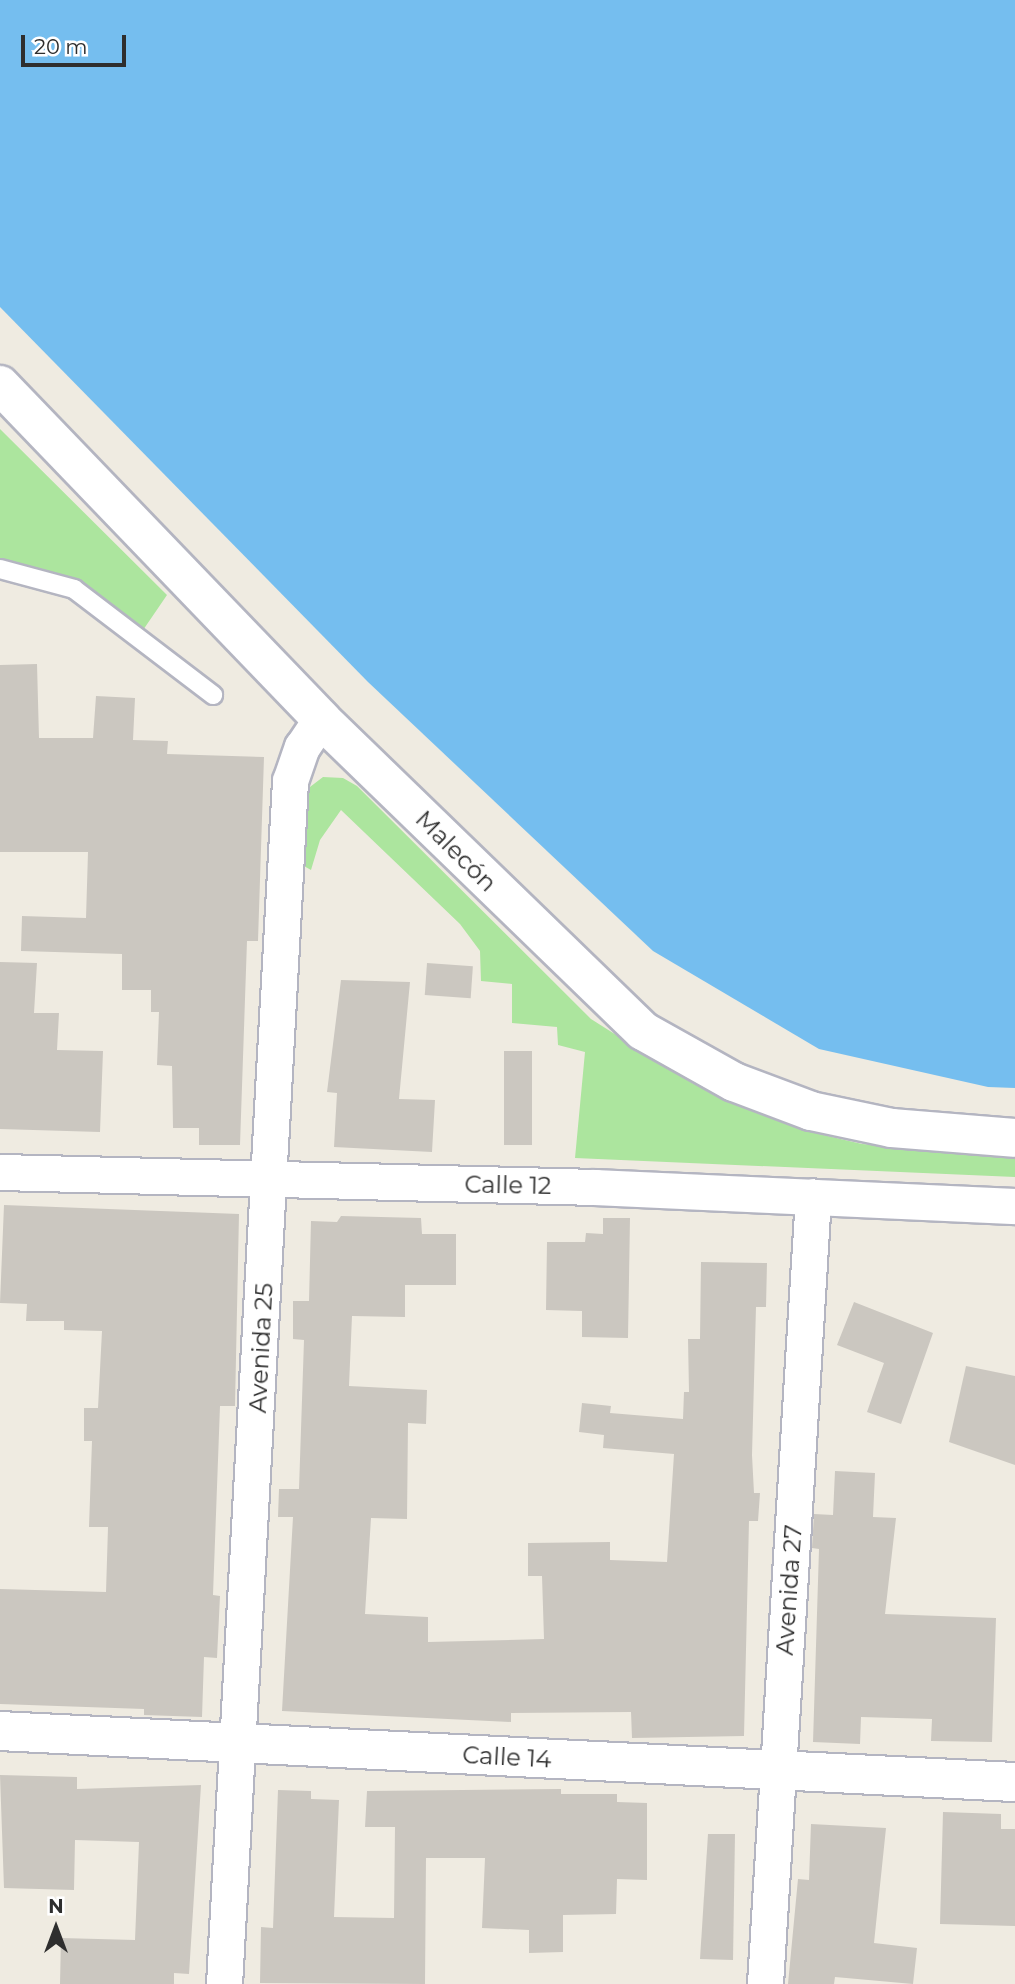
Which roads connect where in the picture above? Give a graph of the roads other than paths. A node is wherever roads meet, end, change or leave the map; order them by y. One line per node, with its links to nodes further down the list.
1 (0, 385): 4 (main road, Malecón)
2 (0, 569): 3 (lane)
3 (213, 695)
4 (321, 719): 5 (main road, Malecón); 7 (street, Avenida 25)
5 (1015, 1138)
6 (0, 1172): 7 (street, Calle 12)
7 (270, 1180): 8 (street, Calle 12); 11 (street, Avenida 25)
8 (813, 1196): 9 (street, Calle 12); 12 (street, Avenida 27)
9 (1015, 1206)
10 (0, 1731): 11 (main road, Calle 14)
11 (237, 1744): 12 (main road, Calle 14); 14 (street, Avenida 25)
12 (778, 1770): 13 (main road, Calle 14); 15 (street, Avenida 27)
13 (1015, 1782)
14 (224, 1984)
15 (765, 1984)

